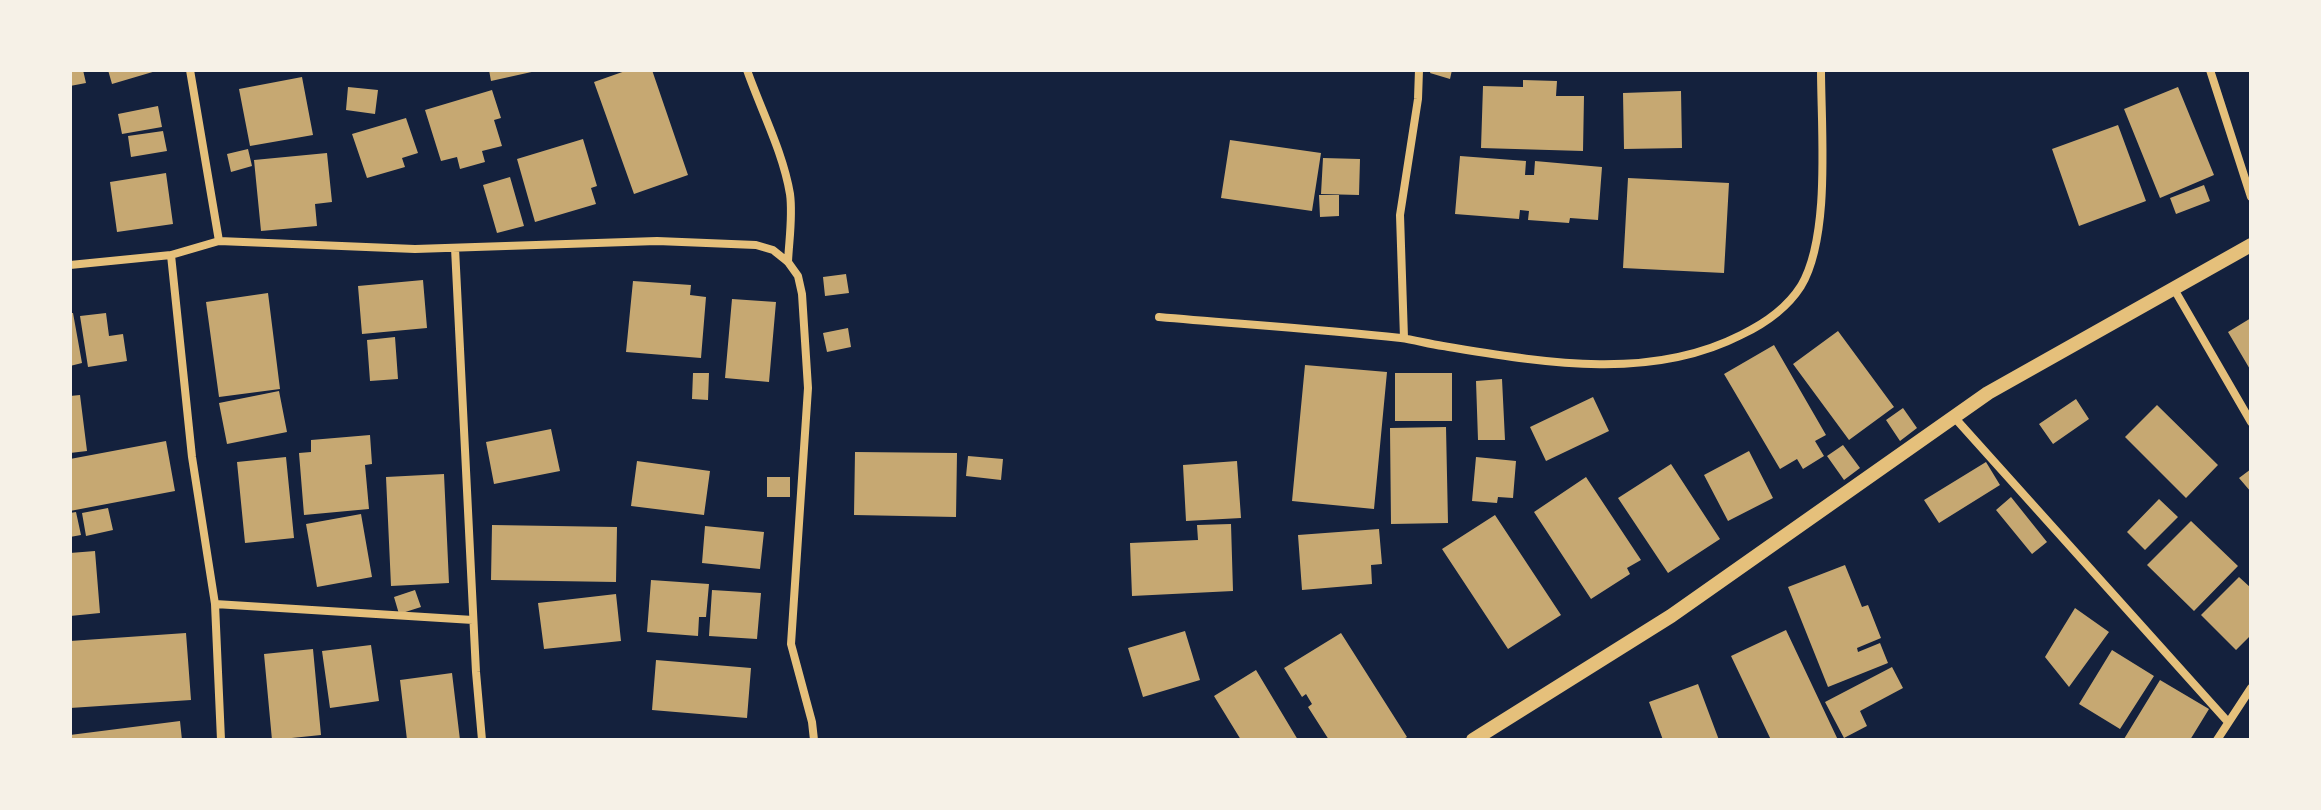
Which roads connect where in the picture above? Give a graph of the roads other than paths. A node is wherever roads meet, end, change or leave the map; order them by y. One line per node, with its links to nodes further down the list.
1 (190, 70): 7 (street)
2 (747, 70): 11 (street)
3 (1419, 70): 15 (street)
4 (1821, 70): 15 (street)
5 (2210, 70): 6 (street)
6 (2251, 197)
7 (219, 241): 9 (street); 10 (street)
8 (2251, 245): 13 (street)
9 (455, 248): 11 (street); 19 (street)
10 (171, 255): 12 (street); 18 (street)
11 (788, 262): 24 (street)
12 (70, 265)
13 (2174, 289): 16 (street); 17 (street)
14 (1159, 317): 15 (street)
15 (1404, 338)
16 (1954, 417): 21 (street); 25 (street)
17 (2251, 422)
18 (215, 604): 19 (street); 22 (street)
19 (473, 620): 23 (street)
20 (2251, 688): 21 (street)
21 (2228, 722): 26 (street)
22 (221, 740)
23 (482, 740)
24 (814, 740)
25 (1473, 740)
26 (2217, 740)

